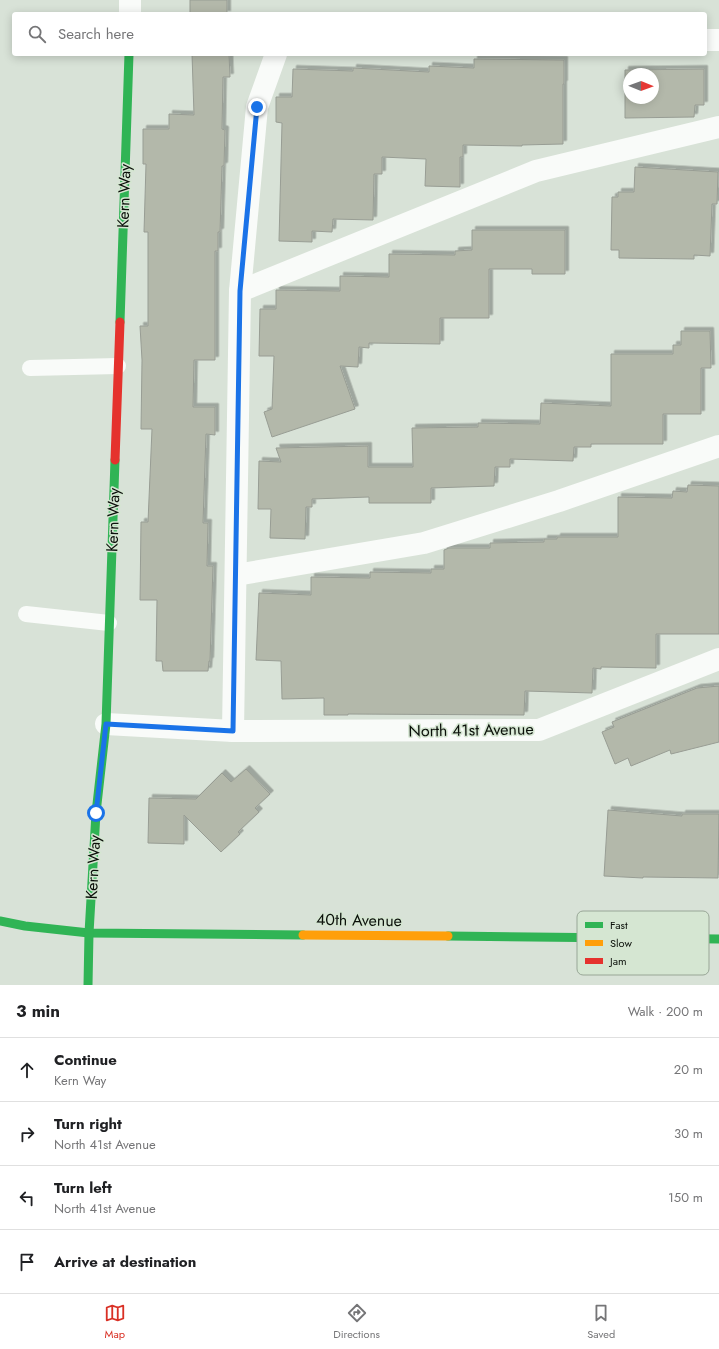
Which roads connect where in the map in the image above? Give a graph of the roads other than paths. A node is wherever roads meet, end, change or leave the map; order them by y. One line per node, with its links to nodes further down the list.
1 (130, 0): 2 (street)
2 (130, 12)
3 (707, 40): 4 (street)
4 (719, 40)
5 (129, 56): 9 (street, Kern Way)
6 (275, 56): 8 (street)
7 (719, 126): 8 (street)
8 (240, 291): 12 (street)
9 (118, 366): 10 (lane); 14 (street, Kern Way)
10 (30, 368)
11 (719, 446): 12 (street)
12 (236, 575): 17 (street)
13 (26, 614): 14 (lane)
14 (109, 623): 16 (street, Kern Way)
15 (719, 659): 17 (street, North 41st Avenue)
16 (106, 724): 17 (street, North 41st Avenue); 19 (street, Kern Way)
17 (233, 731)
18 (0, 921): 19 (street, 40th Avenue)
19 (89, 933): 20 (street, 40th Avenue); 23 (street, Kern Way)
20 (577, 938)
21 (709, 939): 22 (street, 40th Avenue)
22 (719, 939)
23 (88, 985)

